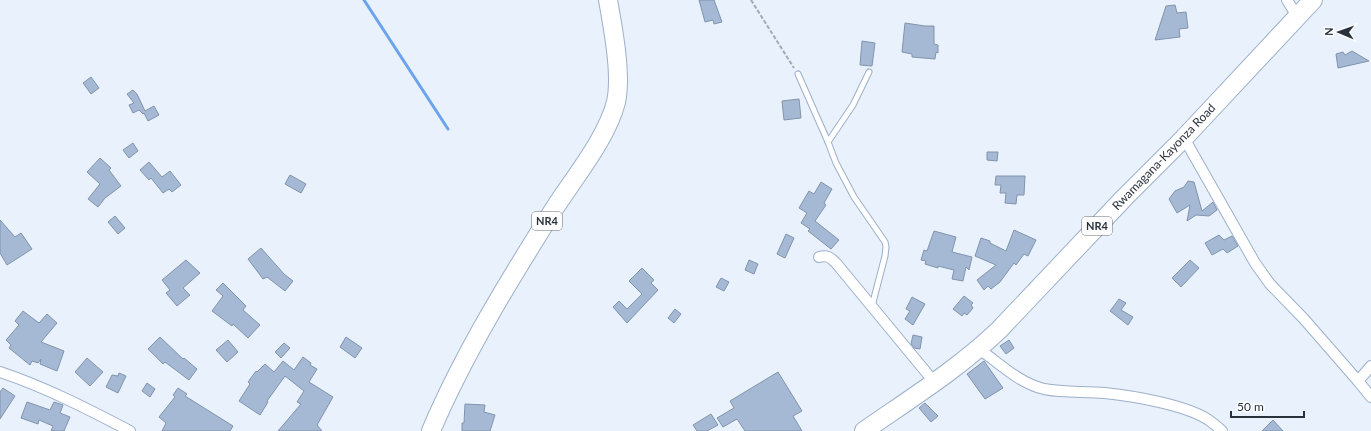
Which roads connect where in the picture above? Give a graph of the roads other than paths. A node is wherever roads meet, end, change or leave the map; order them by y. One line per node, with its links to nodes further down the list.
1 (608, 0): 18 (highway, NR4)
2 (1287, 0): 4 (street)
3 (1313, 0): 4 (highway, Rwamagana-Kayonza Road / NR4)
4 (1297, 16): 7 (highway, Rwamagana-Kayonza Road / NR4)
5 (869, 72): 8 (lane)
6 (798, 74): 8 (lane)
7 (1184, 138): 11 (highway, Rwamagana-Kayonza Road / NR4); 14 (street)
8 (828, 142): 10 (lane)
9 (819, 257): 10 (street)
10 (872, 306): 15 (street)
11 (979, 349): 15 (highway, Rwamagana-Kayonza Road / NR4); 20 (street)
12 (1371, 366): 14 (street)
13 (0, 372): 17 (street)
14 (1358, 381): 16 (street)
15 (935, 383): 19 (highway, Rwamagana-Kayonza Road / NR4)
16 (1371, 397)
17 (130, 431)
18 (431, 431)
19 (864, 431)
20 (1222, 431)

